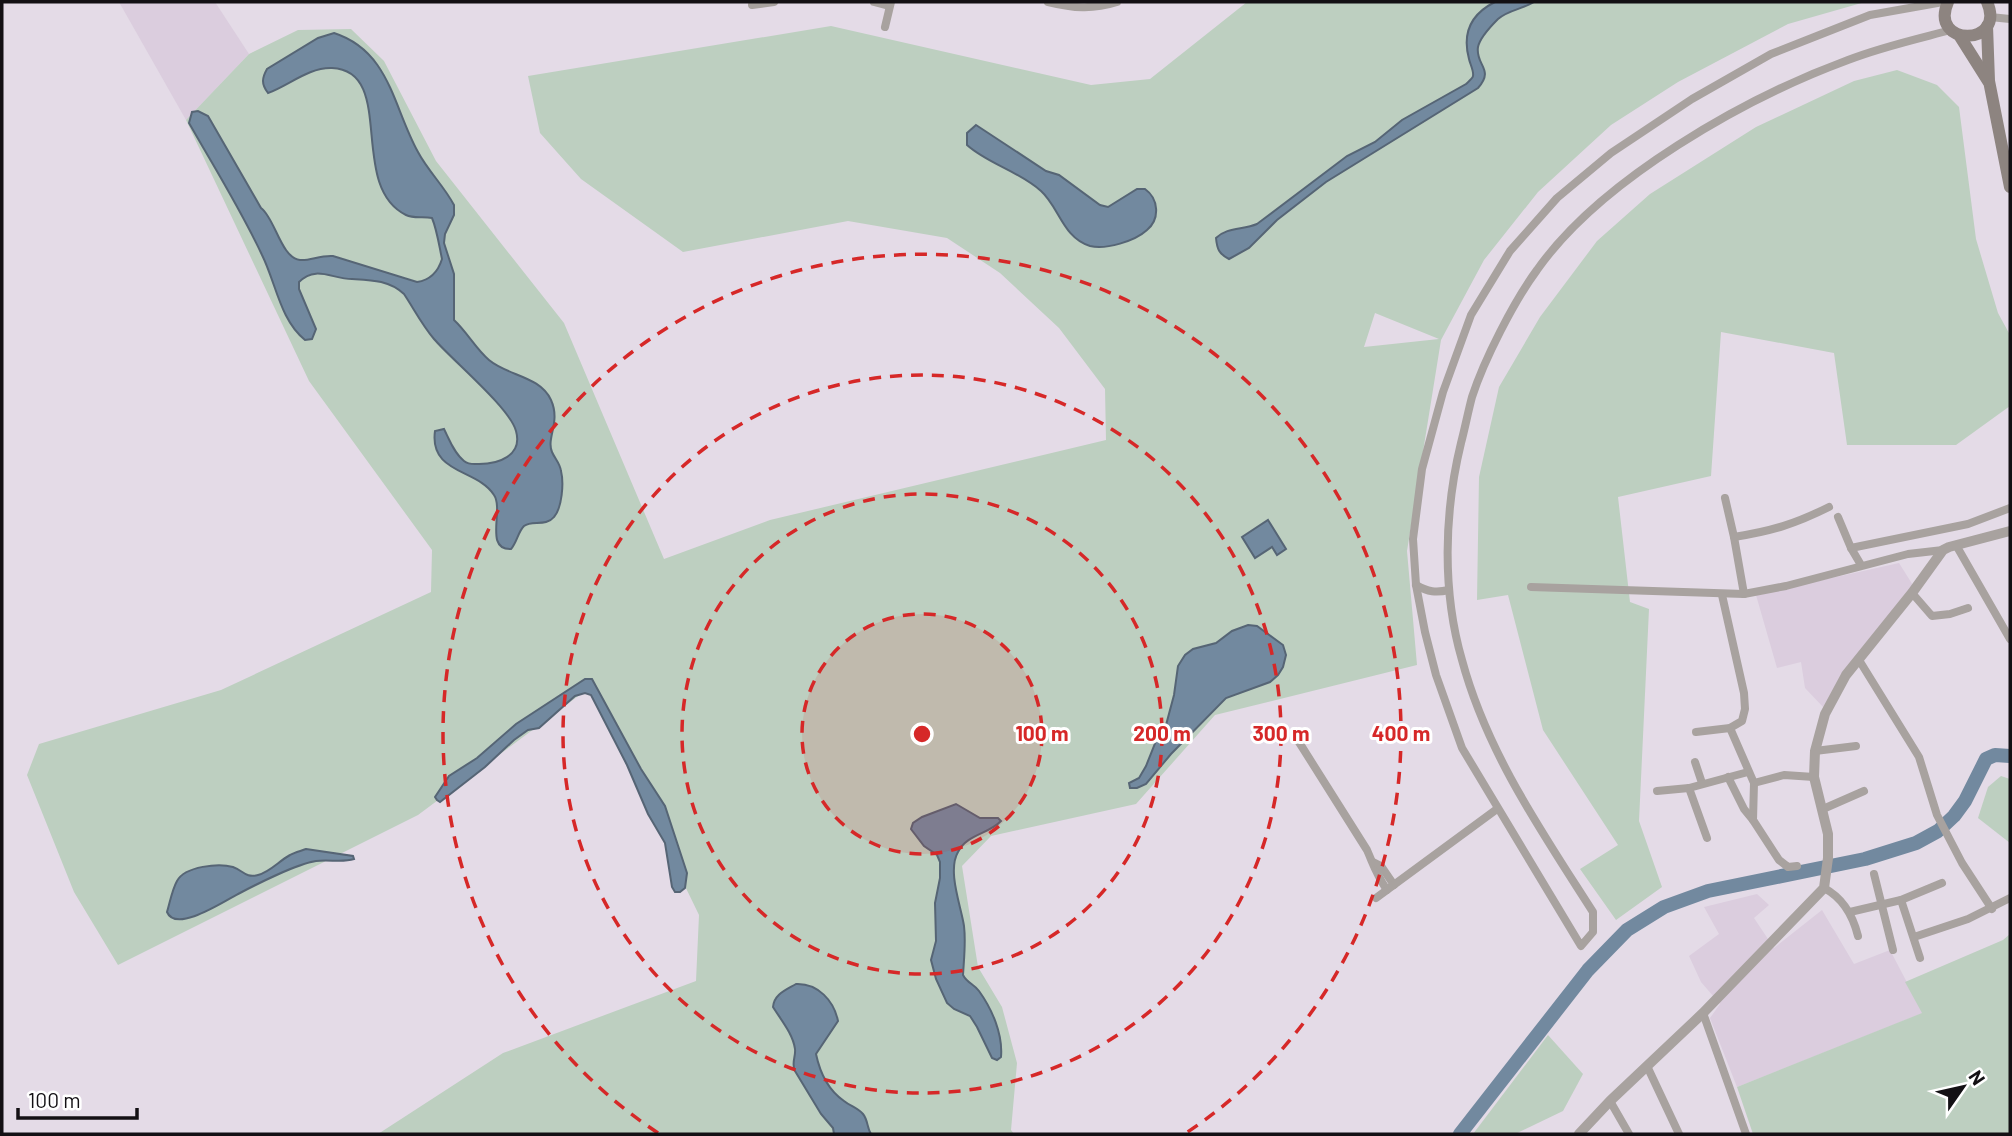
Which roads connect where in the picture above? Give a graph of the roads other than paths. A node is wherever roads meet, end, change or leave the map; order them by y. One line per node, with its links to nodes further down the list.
1 (774, 2): 8 (street)
2 (874, 2): 7 (street)
3 (1048, 2): 4 (street)
4 (1117, 2)
5 (1945, 2): 12 (main road); 24 (street)
6 (1987, 2): 10 (main road)
7 (890, 4): 11 (street)
8 (752, 5)
9 (2010, 19): 10 (street)
10 (1989, 22): 12 (main road); 13 (main road)
11 (885, 27)
12 (1955, 32): 13 (main road); 26 (street)
13 (1989, 81): 14 (main road)
14 (2010, 187)
15 (1725, 498): 20 (street)
16 (1829, 507): 20 (street)
17 (2010, 508): 23 (street)
18 (1838, 517): 23 (street)
19 (2010, 531): 21 (street)
20 (1734, 537): 27 (street)
21 (1956, 545): 22 (street); 31 (street)
22 (1943, 550): 23 (street); 28 (street)
23 (1856, 557): 27 (street)
24 (1416, 585): 26 (street); 48 (street)
25 (1531, 587): 29 (street)
26 (1449, 590): 48 (street)
27 (1744, 591): 29 (street)
28 (1912, 593): 30 (street); 32 (street)
29 (1722, 595): 33 (street)
30 (1968, 608)
31 (2010, 639)
32 (1859, 660): 37 (street); 60 (street)
33 (1730, 728): 34 (street); 39 (street)
34 (1696, 732)
35 (1297, 739): 55 (street)
36 (1856, 746): 37 (street)
37 (1815, 751): 41 (street)
38 (1695, 762): 42 (street)
39 (1748, 772): 40 (street); 43 (street)
40 (1728, 777): 42 (street); 49 (street)
41 (1814, 777): 43 (street); 47 (street)
42 (1702, 783): 44 (street)
43 (1754, 783): 49 (street)
44 (1689, 788): 45 (street); 50 (street)
45 (1657, 791)
46 (1864, 791): 47 (street)
47 (1823, 808): 54 (street)
48 (1497, 809): 55 (street)
49 (1754, 820): 51 (street)
50 (1707, 838)
51 (1797, 866)
52 (1874, 874): 59 (street)
53 (1942, 883): 58 (street)
54 (1825, 886): 61 (street); 66 (street)
55 (1391, 887): 56 (street)
56 (1376, 898)
57 (2010, 898): 60 (street)
58 (1901, 900): 59 (street); 63 (street)
59 (1880, 904): 61 (street); 64 (street)
60 (1992, 909): 63 (street)
61 (1850, 912): 62 (street)
62 (1858, 936)
63 (1914, 937): 65 (street)
64 (1893, 950)
65 (1920, 958)
66 (1703, 1013): 67 (street); 72 (street)
67 (1647, 1066): 68 (street); 71 (street)
68 (1610, 1101): 69 (street); 70 (street)
69 (1579, 1134)
70 (1629, 1134)
71 (1679, 1134)
72 (1746, 1134)

